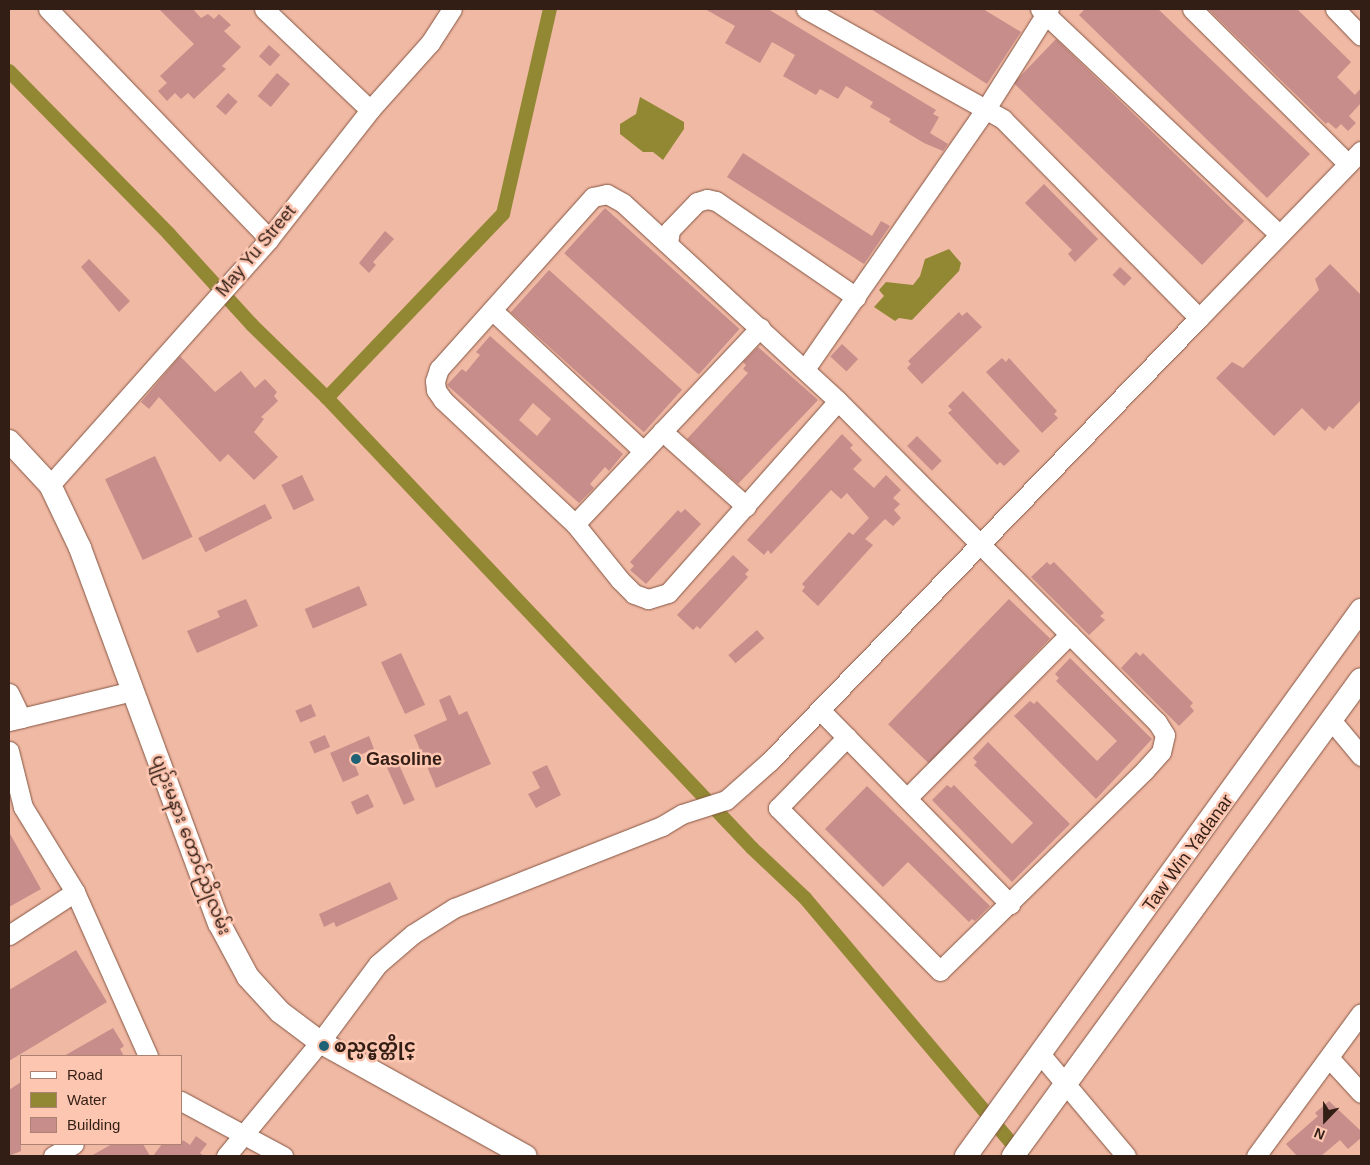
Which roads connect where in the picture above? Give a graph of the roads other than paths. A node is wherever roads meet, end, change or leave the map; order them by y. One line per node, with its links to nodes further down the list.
1 (48, 9): 14 (street)
2 (264, 9): 10 (street)
3 (452, 9): 10 (street, May Yu Street)
4 (806, 9): 9 (street)
5 (1192, 9): 12 (street)
6 (1335, 9): 8 (street)
7 (1045, 10): 9 (street); 13 (street)
8 (1361, 36)
9 (987, 107): 16 (street); 18 (street)
10 (370, 110): 14 (street, May Yu Street)
11 (1361, 151): 12 (street)
12 (1348, 164): 13 (street)
13 (1279, 234): 18 (street)
14 (269, 239): 25 (street, May Yu Street)
15 (668, 244): 16 (street); 17 (street); 19 (street)
16 (856, 297): 20 (street)
17 (492, 310): 24 (street); 27 (street)
18 (1198, 318): 28 (street)
19 (760, 328): 20 (street); 22 (street)
20 (805, 369): 21 (street)
21 (838, 401): 26 (street); 28 (street)
22 (662, 431): 24 (street); 26 (street)
23 (9, 441): 25 (main road, ပျဉ်းမနား တောင်ညိုလမ်း)
24 (643, 451): 27 (street)
25 (50, 485): 32 (main road, ပျဉ်းမနား တောင်ညိုလမ်း)
26 (746, 506): 27 (street)
27 (575, 524)
28 (982, 544): 30 (street); 34 (street)
29 (1361, 610): 48 (main road, Taw Win Yadanar)
30 (1070, 634): 40 (street); 43 (street)
31 (1361, 679): 36 (main road)
32 (132, 691): 35 (street); 46 (main road, ပျဉ်းမနား တောင်ညိုလမ်း)
33 (9, 694): 35 (street)
34 (820, 710): 37 (street); 46 (street)
35 (15, 719)
36 (1331, 720): 39 (street); 50 (main road)
37 (847, 737): 40 (street); 43 (street)
38 (9, 751): 41 (street)
39 (1361, 756)
40 (907, 798): 43 (street)
41 (16, 811): 42 (street)
42 (75, 892): 44 (street); 47 (street)
43 (1010, 904)
44 (9, 934)
45 (1361, 1013): 49 (street)
46 (320, 1042): 53 (street); 60 (main road, ပျဉ်းမနား တောင်ညိုလမ်း)
47 (148, 1055)
48 (1041, 1055): 50 (street); 55 (main road, Taw Win Yadanar)
49 (1330, 1059): 51 (street); 56 (street)
50 (1065, 1085): 61 (main road); 62 (street)
51 (1361, 1093)
52 (182, 1102): 53 (street)
53 (246, 1135): 58 (street); 59 (street)
54 (72, 1145): 57 (street)
55 (969, 1152)
56 (1262, 1153)
57 (52, 1156)
58 (226, 1156)
59 (283, 1156)
60 (526, 1156)
61 (1013, 1156)
62 (1126, 1156)

